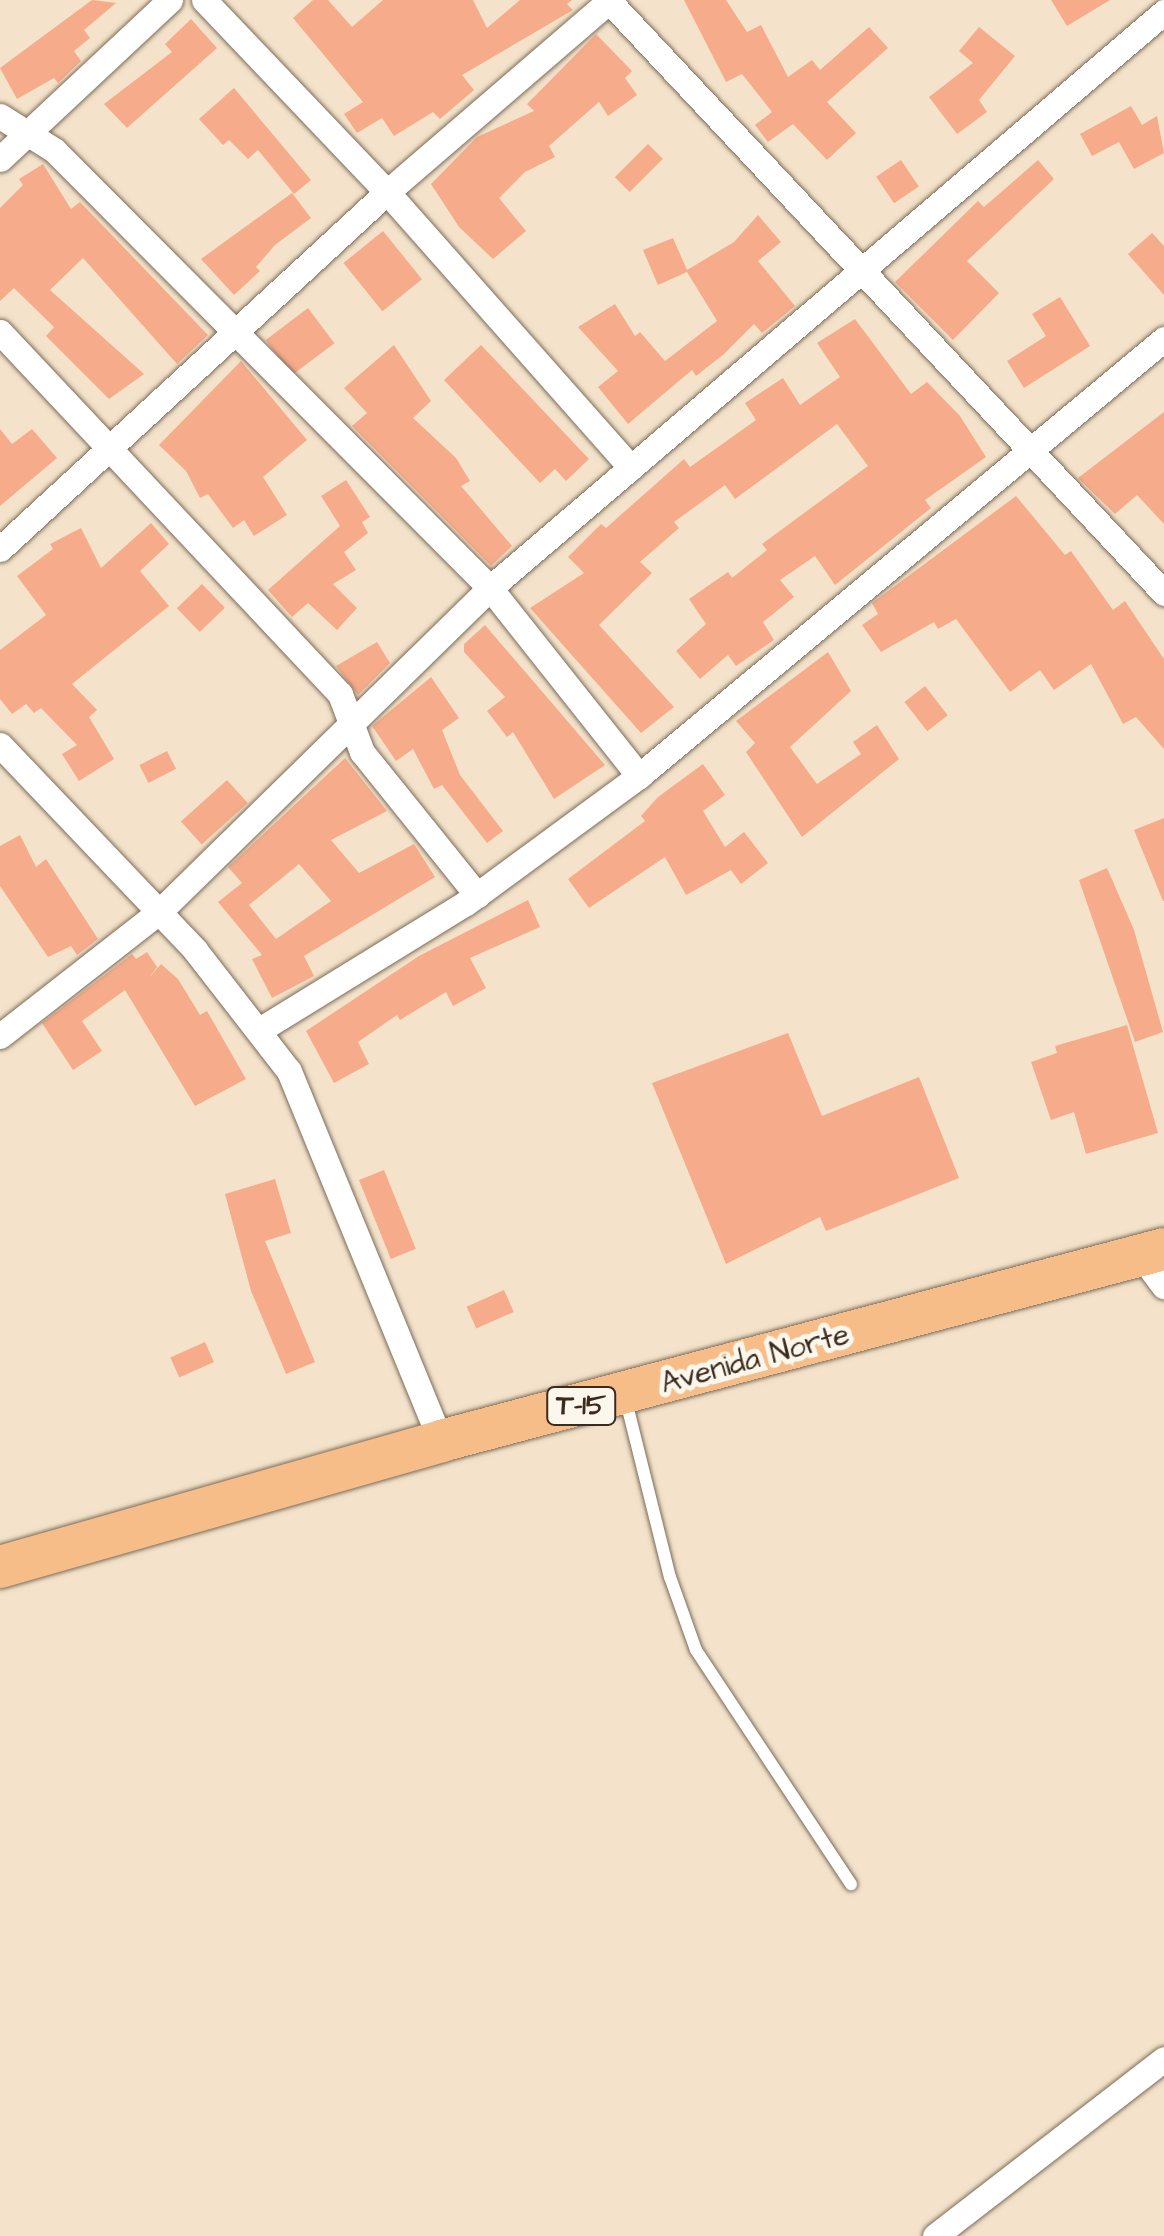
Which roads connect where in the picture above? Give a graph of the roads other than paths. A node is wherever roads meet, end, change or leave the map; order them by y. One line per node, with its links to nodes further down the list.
1 (170, 0): 6 (street)
2 (204, 0): 8 (street)
3 (609, 0): 8 (street); 9 (street)
4 (1164, 12): 9 (street)
5 (0, 116): 6 (street)
6 (26, 134): 7 (street); 11 (street)
7 (0, 159)
8 (387, 192): 11 (street); 15 (street)
9 (861, 270): 13 (street); 15 (street)
10 (0, 332): 14 (street)
11 (233, 336): 14 (street); 17 (street)
12 (1164, 339): 13 (street)
13 (1030, 450): 18 (street); 21 (street)
14 (106, 452): 16 (street); 19 (street)
15 (631, 468): 17 (street)
16 (0, 549)
17 (490, 588): 19 (street); 21 (street)
18 (1164, 593)
19 (354, 720): 22 (street); 23 (street)
20 (0, 745): 23 (street)
21 (639, 776): 22 (street)
22 (477, 895): 24 (street)
23 (160, 911): 24 (street); 25 (street)
24 (261, 1029): 28 (street)
25 (0, 1036)
26 (1157, 1263): 27 (highway, Avenida Norte / T-15)
27 (624, 1395): 28 (highway, Avenida Norte / T-15); 30 (lane)
28 (441, 1441): 29 (highway, Avenida Norte / T-15)
29 (0, 1567)
30 (851, 1884)
31 (1164, 2059): 32 (street)
32 (935, 2236)

